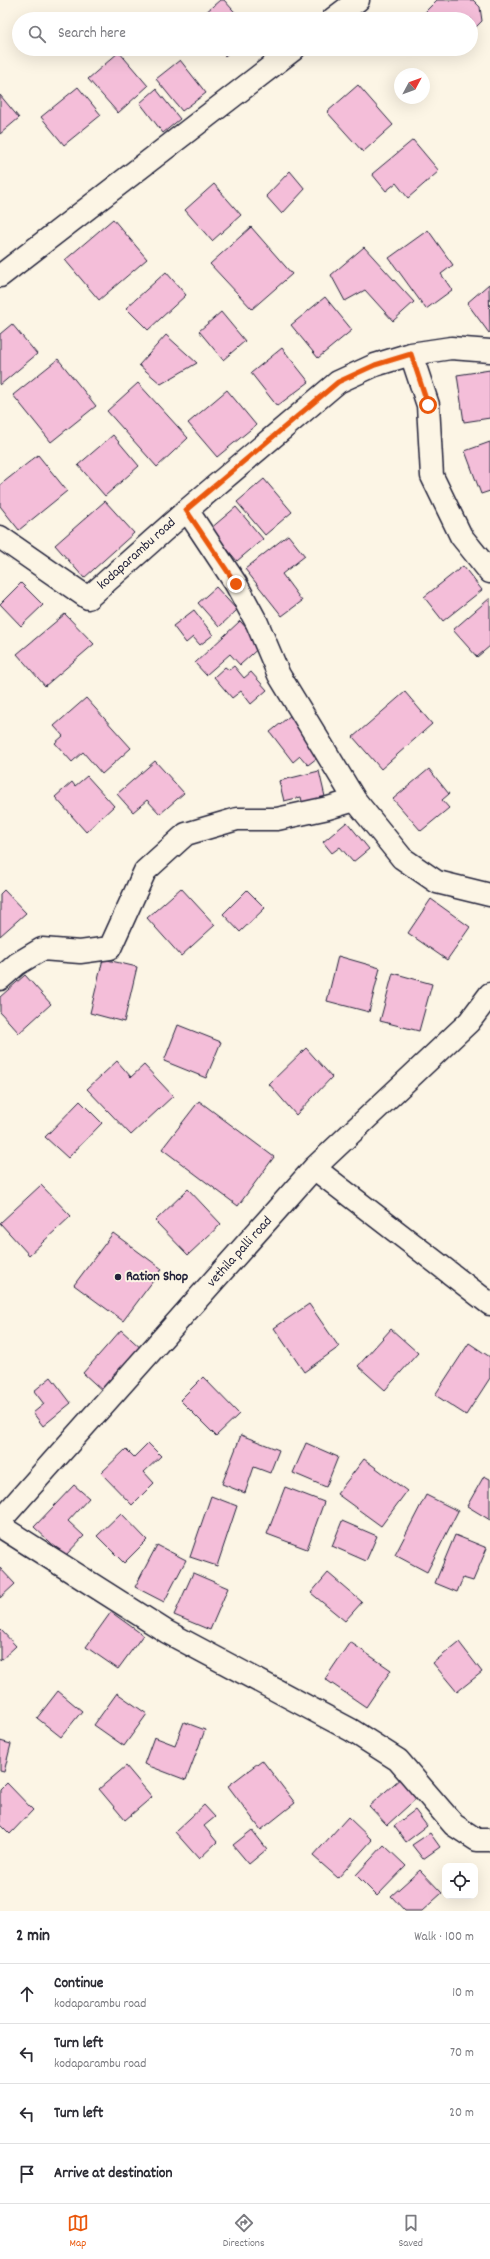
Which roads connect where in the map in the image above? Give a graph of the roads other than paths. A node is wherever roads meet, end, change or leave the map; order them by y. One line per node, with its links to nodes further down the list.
1 (358, 0): 2 (street)
2 (342, 12)
3 (285, 56): 4 (street)
4 (0, 276)
5 (490, 351): 6 (street, kodaparambu road)
6 (411, 354): 7 (street, kodaparambu road); 9 (street)
7 (186, 510): 8 (street, kodaparambu road); 10 (street)
8 (0, 537)
9 (490, 572)
10 (355, 800): 11 (street); 12 (street)
11 (490, 895)
12 (0, 979)
13 (490, 994): 14 (street, vethila palli road)
14 (314, 1168): 15 (street); 16 (street, vethila palli road)
15 (490, 1304)
16 (0, 1521)
17 (0, 1526): 18 (street)
18 (490, 1840)

